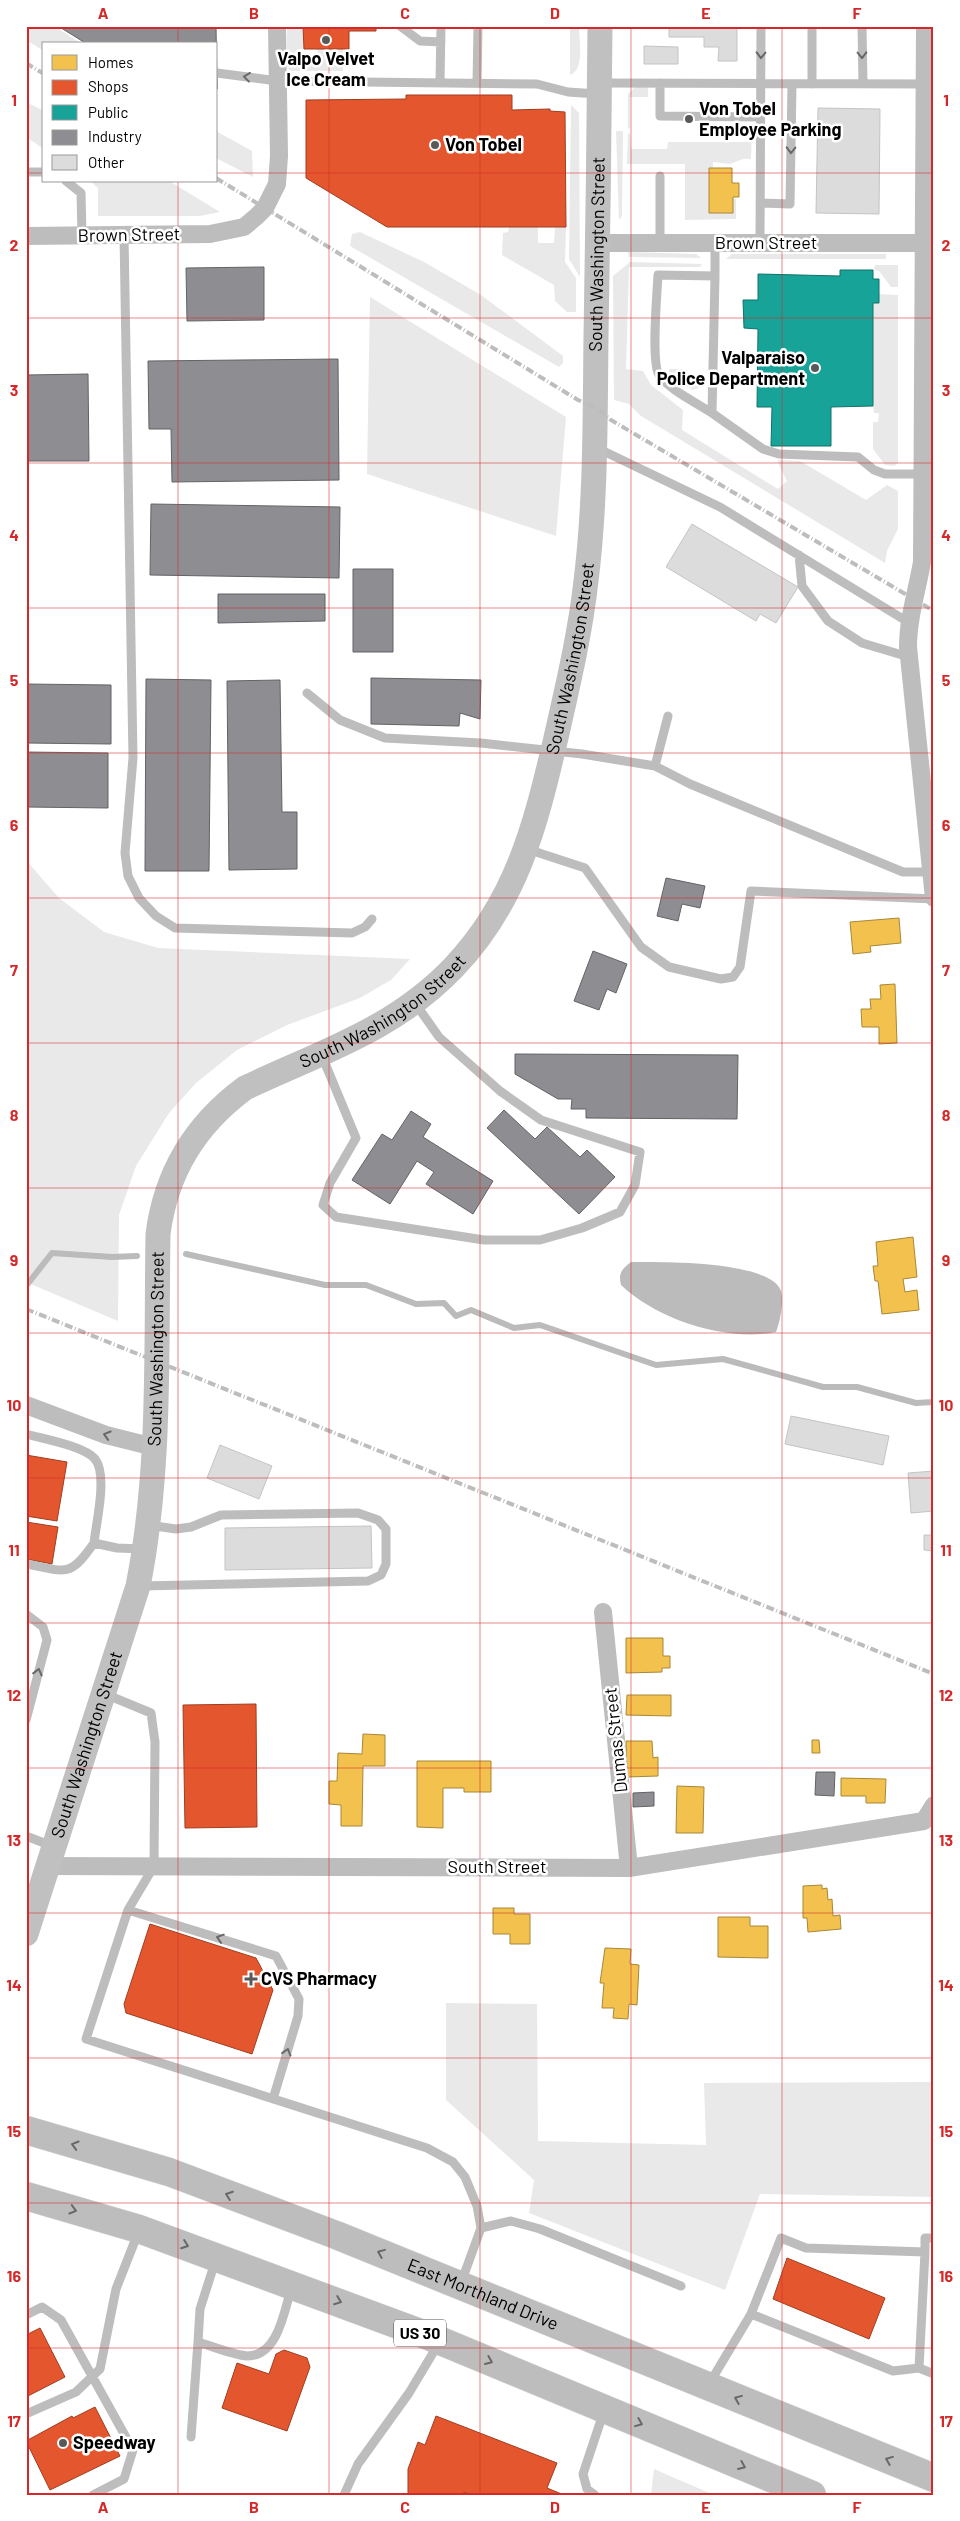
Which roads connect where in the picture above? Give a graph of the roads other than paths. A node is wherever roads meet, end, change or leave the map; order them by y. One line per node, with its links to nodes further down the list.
1 (277, 26): 12 (street)
2 (400, 26): 10 (lane)
3 (441, 26): 10 (lane)
4 (478, 26): 14 (lane)
5 (600, 26): 21 (main road, South Washington Street)
6 (761, 26): 16 (lane, one-way to 16)
7 (812, 26): 18 (lane)
8 (862, 26): 19 (lane, one-way to 19)
9 (925, 26): 20 (street)
10 (441, 42): 13 (lane)
11 (218, 72): 12 (lane, one-way to 11)
12 (278, 81): 13 (lane); 29 (street, Brown Street)
13 (440, 82): 14 (lane)
14 (478, 83): 21 (lane)
15 (660, 83): 16 (lane); 21 (lane); 22 (lane)
16 (760, 84): 17 (lane); 22 (lane)
17 (792, 84): 18 (lane); 27 (lane, one-way to 27)
18 (812, 84): 19 (lane)
19 (863, 84): 20 (lane)
20 (930, 84): 35 (street)
21 (600, 88): 31 (main road, South Washington Street)
22 (760, 117): 27 (lane)
23 (26, 172): 24 (lane)
24 (42, 172)
25 (660, 176): 32 (lane)
26 (67, 182): 28 (lane)
27 (760, 204): 34 (lane)
28 (82, 235): 29 (street, Brown Street); 30 (street, Brown Street)
29 (124, 235): 50 (lane)
30 (26, 236)
31 (597, 243): 32 (street, Brown Street); 38 (main road, South Washington Street)
32 (660, 243): 33 (street, Brown Street)
33 (715, 243): 34 (street, Brown Street); 36 (lane)
34 (760, 243): 35 (street, Brown Street)
35 (929, 243): 39 (street)
36 (715, 276): 37 (lane); 37 (lane)
37 (712, 413): 39 (lane)
38 (594, 447): 40 (lane); 45 (main road, South Washington Street)
39 (922, 474): 41 (street)
40 (799, 555): 41 (lane); 42 (lane)
41 (908, 622): 42 (street)
42 (909, 657): 48 (street)
43 (307, 693): 45 (lane)
44 (668, 716): 46 (lane)
45 (553, 751): 46 (lane); 47 (main road, South Washington Street)
46 (655, 766): 48 (lane)
47 (526, 848): 49 (lane); 51 (main road, South Washington Street)
48 (931, 872): 49 (street)
49 (934, 898)
50 (372, 919)
51 (415, 1003): 52 (main road, South Washington Street); 52 (lane)
52 (321, 1053): 55 (main road, South Washington Street)
53 (26, 1405): 55 (street, one-way to 53)
54 (26, 1434): 57 (lane)
55 (154, 1447): 56 (main road, South Washington Street)
56 (148, 1525): 58 (main road, South Washington Street); 60 (lane)
57 (94, 1543): 58 (lane); 59 (lane)
58 (144, 1550): 60 (main road, South Washington Street)
59 (26, 1564)
60 (138, 1586): 63 (main road, South Washington Street)
61 (603, 1612): 69 (street, Dumas Street)
62 (26, 1614): 64 (lane, one-way to 62)
63 (103, 1694): 67 (main road, South Washington Street); 68 (lane)
64 (26, 1720)
65 (934, 1805): 69 (street, South Street)
66 (26, 1836): 67 (lane)
67 (50, 1856): 68 (street, South Street); 71 (main road, South Washington Street)
68 (154, 1866): 69 (street, South Street); 70 (lane)
69 (630, 1868)
70 (128, 1910): 72 (lane, one-way to 70); 72 (lane)
71 (26, 1934)
72 (273, 2099): 75 (lane)
73 (26, 2130): 81 (highway, East Morthland Drive, one-way to 73)
74 (26, 2196): 76 (highway, US 30, one-way to 76)
75 (481, 2228): 81 (lane); 82 (lane)
76 (139, 2229): 79 (highway, US 30, one-way to 79); 89 (lane)
77 (934, 2238): 78 (lane)
78 (925, 2252): 83 (lane); 87 (lane)
79 (217, 2256): 80 (highway, US 30); 86 (lane)
80 (293, 2284): 85 (highway, US 30, one-way to 85); 86 (lane)
81 (460, 2285): 90 (highway, East Morthland Drive)
82 (681, 2286)
83 (751, 2314): 87 (lane); 90 (lane)
84 (26, 2315): 89 (lane)
85 (440, 2340): 91 (highway, US 30, one-way to 91); 96 (lane)
86 (198, 2342): 93 (lane)
87 (919, 2368): 88 (lane)
88 (934, 2374)
89 (92, 2377): 92 (lane); 95 (lane)
90 (708, 2386): 94 (highway, East Morthland Drive, one-way to 90)
91 (605, 2409): 97 (lane); 98 (highway, US 30, one-way to 98)
92 (26, 2414)
93 (191, 2437)
94 (934, 2478)
95 (93, 2495)
96 (344, 2495)
97 (595, 2495)
98 (812, 2495)

